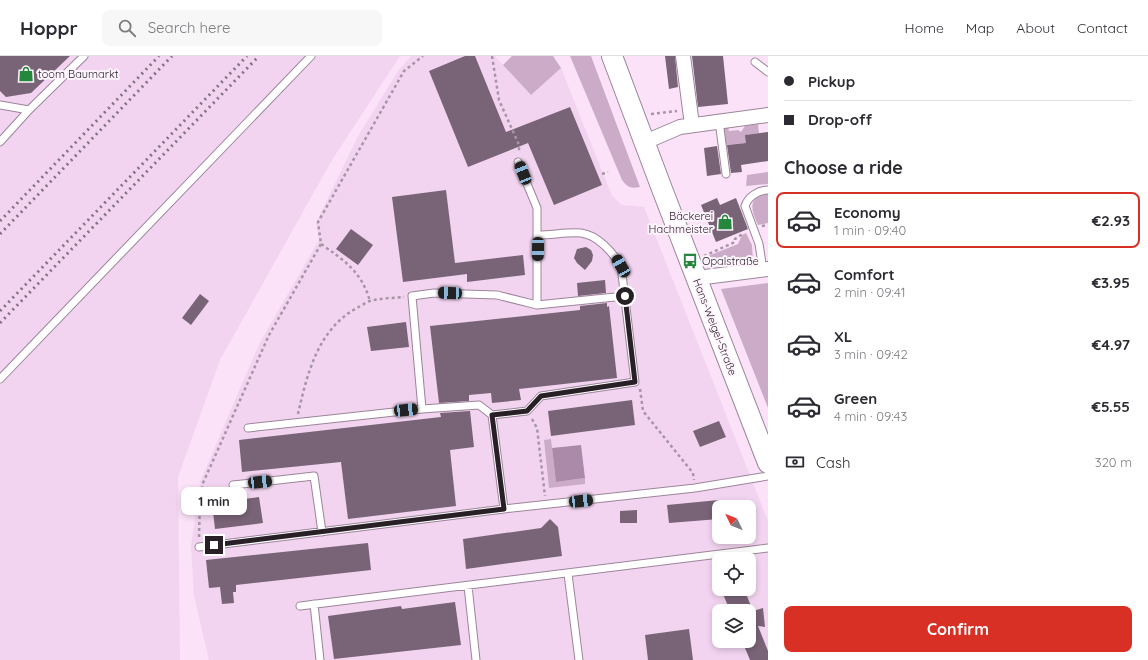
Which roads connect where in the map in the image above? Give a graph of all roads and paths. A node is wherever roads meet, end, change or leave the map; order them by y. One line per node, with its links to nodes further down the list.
1 (84, 56): 10 (lane)
2 (311, 56): 31 (lane)
3 (423, 56): 24 (path)
4 (492, 56): 17 (path)
5 (612, 56): 12 (street, Hans-Weigel-Straße)
6 (683, 56): 13 (street)
7 (755, 62): 8 (lane)
8 (768, 72)
9 (0, 105): 10 (lane)
10 (29, 110): 15 (lane)
11 (768, 115): 14 (street)
12 (636, 116): 13 (path); 16 (street, Hans-Weigel-Straße)
13 (691, 118): 14 (street); 16 (street)
14 (719, 121): 20 (lane)
15 (0, 142)
16 (645, 142): 25 (street, Hans-Weigel-Straße)
17 (518, 162): 23 (lane)
18 (608, 172): 19 (path)
19 (602, 174)
20 (726, 174)
21 (768, 190): 22 (lane)
22 (753, 228): 25 (path); 26 (lane)
23 (538, 236): 28 (lane); 30 (lane)
24 (321, 244): 29 (path); 45 (path)
25 (693, 270): 26 (street); 38 (street, Hans-Weigel-Straße)
26 (766, 270)
27 (412, 296): 29 (path); 30 (lane); 33 (lane)
28 (625, 296): 30 (lane); 32 (lane)
29 (370, 301): 36 (path)
30 (537, 305)
31 (0, 379)
32 (635, 382): 34 (lane); 41 (path)
33 (422, 408): 35 (lane); 36 (lane)
34 (527, 411): 35 (lane); 42 (path)
35 (492, 415): 43 (lane)
36 (296, 422): 37 (lane)
37 (248, 428)
38 (768, 463)
39 (768, 476): 41 (lane)
40 (233, 484): 44 (lane)
41 (695, 488): 42 (lane)
42 (546, 505): 43 (lane)
43 (504, 509): 44 (lane)
44 (322, 532): 45 (lane)
45 (199, 547)
46 (768, 548): 47 (lane)
47 (568, 574): 48 (lane); 53 (lane)
48 (468, 586): 49 (lane); 52 (lane)
49 (314, 604): 50 (lane); 51 (lane)
50 (300, 606)
51 (320, 660)
52 (476, 660)
53 (579, 660)

